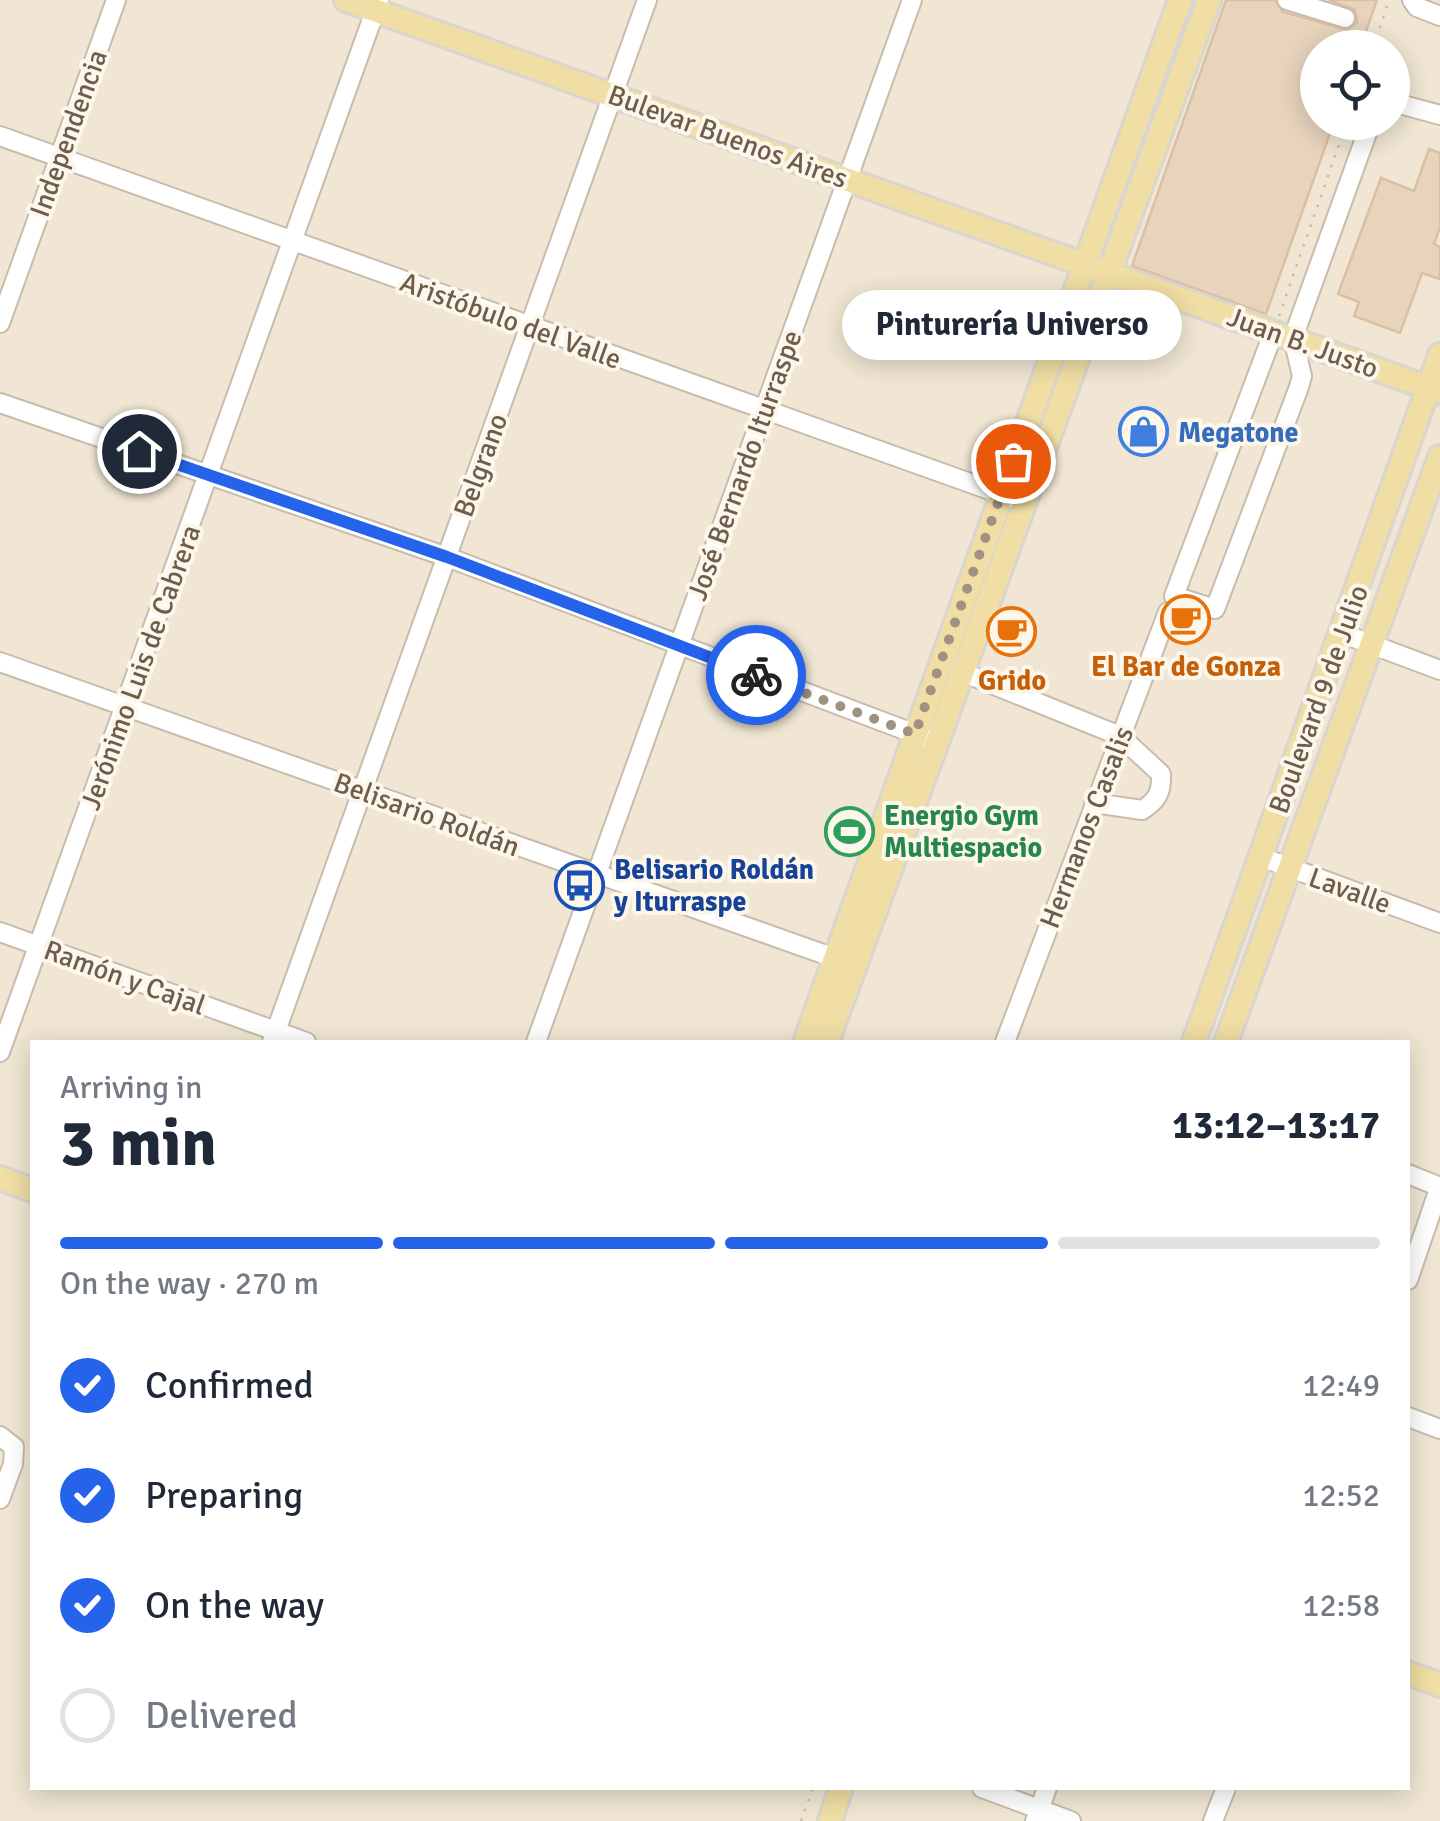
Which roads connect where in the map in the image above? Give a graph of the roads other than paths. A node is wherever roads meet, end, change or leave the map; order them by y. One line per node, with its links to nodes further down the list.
1 (116, 0): 19 (street, Independencia)
2 (346, 0): 9 (main road, Bulevar Buenos Aires)
3 (648, 0): 12 (street, Belgrano)
4 (912, 0): 20 (street, José Bernardo Iturraspe)
5 (1180, 0): 14 (main road)
6 (1209, 0): 16 (main road)
7 (1287, 0): 11 (street)
8 (1414, 4): 10 (street)
9 (378, 5): 12 (main road, Bulevar Buenos Aires); 21 (street, Jerónimo Luis de Cabrera)
10 (1440, 16)
11 (1345, 18)
12 (613, 96): 20 (main road, Bulevar Buenos Aires); 25 (street, Belgrano)
13 (1410, 107): 15 (street)
14 (1139, 111): 16 (street); 22 (main road)
15 (1440, 115)
16 (1164, 121): 23 (main road)
17 (0, 136): 19 (street, Aristóbulo del Valle)
18 (1363, 140): 26 (street, Hermanos Casalis)
19 (60, 158): 21 (street, Aristóbulo del Valle); 24 (street, Independencia)
20 (847, 179): 22 (main road, Bulevar Buenos Aires); 30 (street, José Bernardo Iturraspe)
21 (294, 242): 25 (street, Aristóbulo del Valle); 32 (street, Jerónimo Luis de Cabrera)
22 (1084, 263): 23 (main road, Bulevar Buenos Aires); 33 (main road)
23 (1110, 272): 26 (main road, Juan B. Justo); 33 (main road)
24 (0, 323)
25 (530, 328): 30 (street, Aristóbulo del Valle); 34 (street, Belgrano)
26 (1284, 335): 28 (main road, Juan B. Justo); 35 (street, Hermanos Casalis); 35 (street)
27 (1440, 355): 28 (main road, Boulevard 9 de Julio)
28 (1434, 389): 36 (main road, Boulevard 9 de Julio)
29 (0, 403): 32 (street)
30 (764, 409): 33 (street, Aristóbulo del Valle); 38 (street, José Bernardo Iturraspe)
31 (1440, 457): 37 (main road, Boulevard 9 de Julio)
32 (209, 474): 34 (street); 42 (street, Jerónimo Luis de Cabrera)
33 (1012, 498): 41 (main road); 44 (main road)
34 (447, 557): 38 (street); 45 (street, Belgrano)
35 (1171, 604): 43 (street, Hermanos Casalis)
36 (1342, 633): 37 (street); 47 (main road, Boulevard 9 de Julio)
37 (1370, 645): 40 (street); 48 (main road, Boulevard 9 de Julio)
38 (679, 646): 44 (street); 49 (street, José Bernardo Iturraspe)
39 (0, 662): 42 (street, Belisario Roldán)
40 (1440, 670)
41 (962, 672): 43 (street); 44 (main road)
42 (126, 706): 45 (street, Belisario Roldán); 52 (street, Jerónimo Luis de Cabrera)
43 (1120, 736): 46 (street, Hermanos Casalis); 46 (street)
44 (925, 738): 53 (main road)
45 (362, 791): 49 (street, Belisario Roldán); 54 (street, Belgrano)
46 (1094, 803): 58 (street, Hermanos Casalis)
47 (1261, 857): 48 (street, Lavalle); 59 (main road, Boulevard 9 de Julio)
48 (1289, 868): 50 (street, Lavalle); 60 (main road, Boulevard 9 de Julio)
49 (597, 874): 53 (street, Belisario Roldán); 55 (street, José Bernardo Iturraspe)
50 (1440, 923)
51 (0, 932): 52 (street, Ramón y Cajal)
52 (39, 946): 54 (street, Ramón y Cajal); 61 (street, Jerónimo Luis de Cabrera)
53 (845, 962): 56 (main road); 57 (main road)
54 (274, 1037)
55 (537, 1040)
56 (806, 1040)
57 (827, 1040)
58 (1006, 1040)
59 (1195, 1040)
60 (1227, 1040)
61 (0, 1052)
62 (1410, 1175): 64 (street)
63 (0, 1178): 65 (main road)
64 (1440, 1186): 66 (street)
65 (30, 1189)
66 (1410, 1274)
67 (1410, 1418): 68 (street)
68 (1440, 1429)
69 (7, 1441): 70 (street)
70 (0, 1498)
71 (1410, 1674): 72 (main road)
72 (1440, 1685)
73 (840, 1790): 78 (main road)
74 (986, 1790): 77 (street)
75 (1046, 1790): 77 (street)
76 (1225, 1790): 80 (street)
77 (1037, 1815): 79 (street)
78 (830, 1821)
79 (1071, 1821)
80 (1213, 1821)

